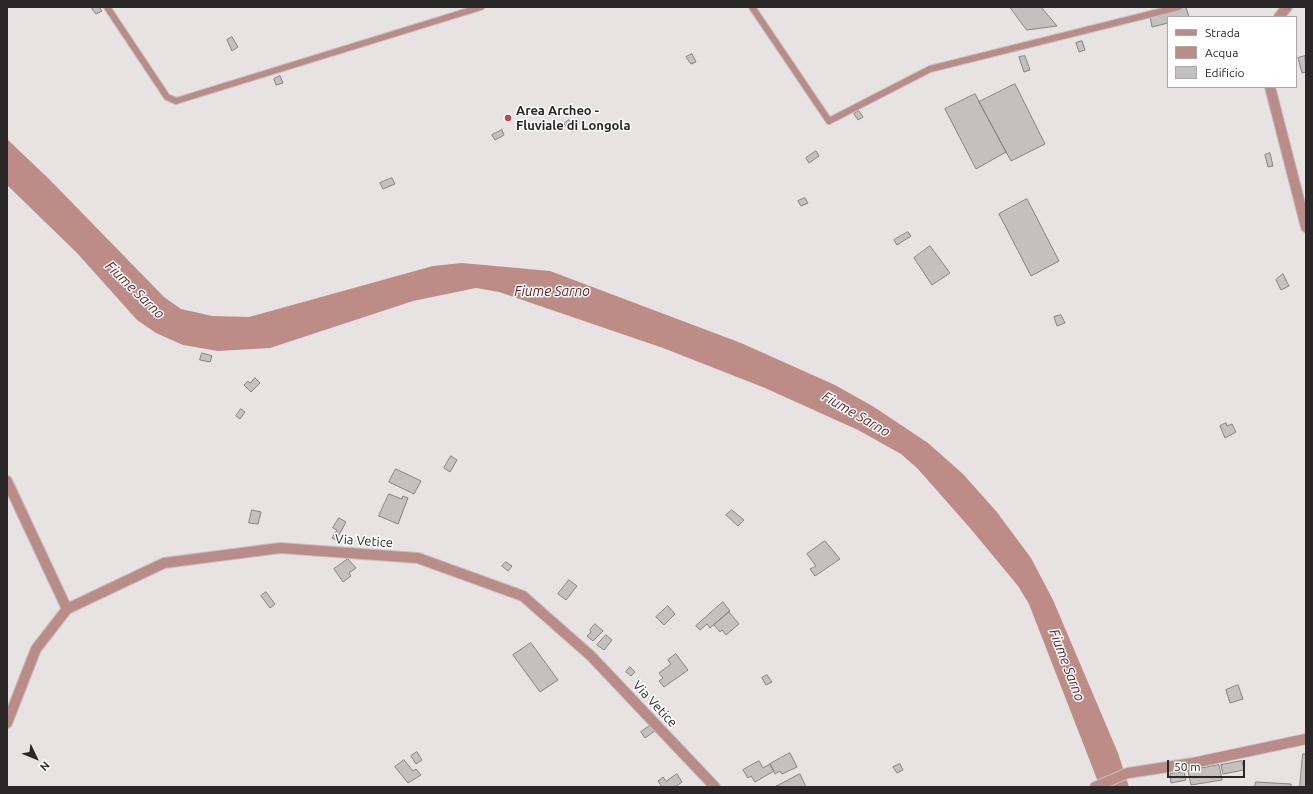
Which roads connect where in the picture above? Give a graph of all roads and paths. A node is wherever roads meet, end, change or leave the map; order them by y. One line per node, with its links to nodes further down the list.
1 (107, 7): 2 (lane)
2 (481, 7)
3 (752, 7): 4 (lane)
4 (1179, 7)
5 (1287, 7): 6 (street)
6 (1280, 16)
7 (1270, 88): 8 (street)
8 (1306, 227)
9 (7, 481): 10 (street)
10 (67, 609): 11 (street, Via Vetice); 14 (street, Via Vetice)
11 (7, 723)
12 (1306, 739): 13 (street)
13 (1096, 786)
14 (715, 787)

